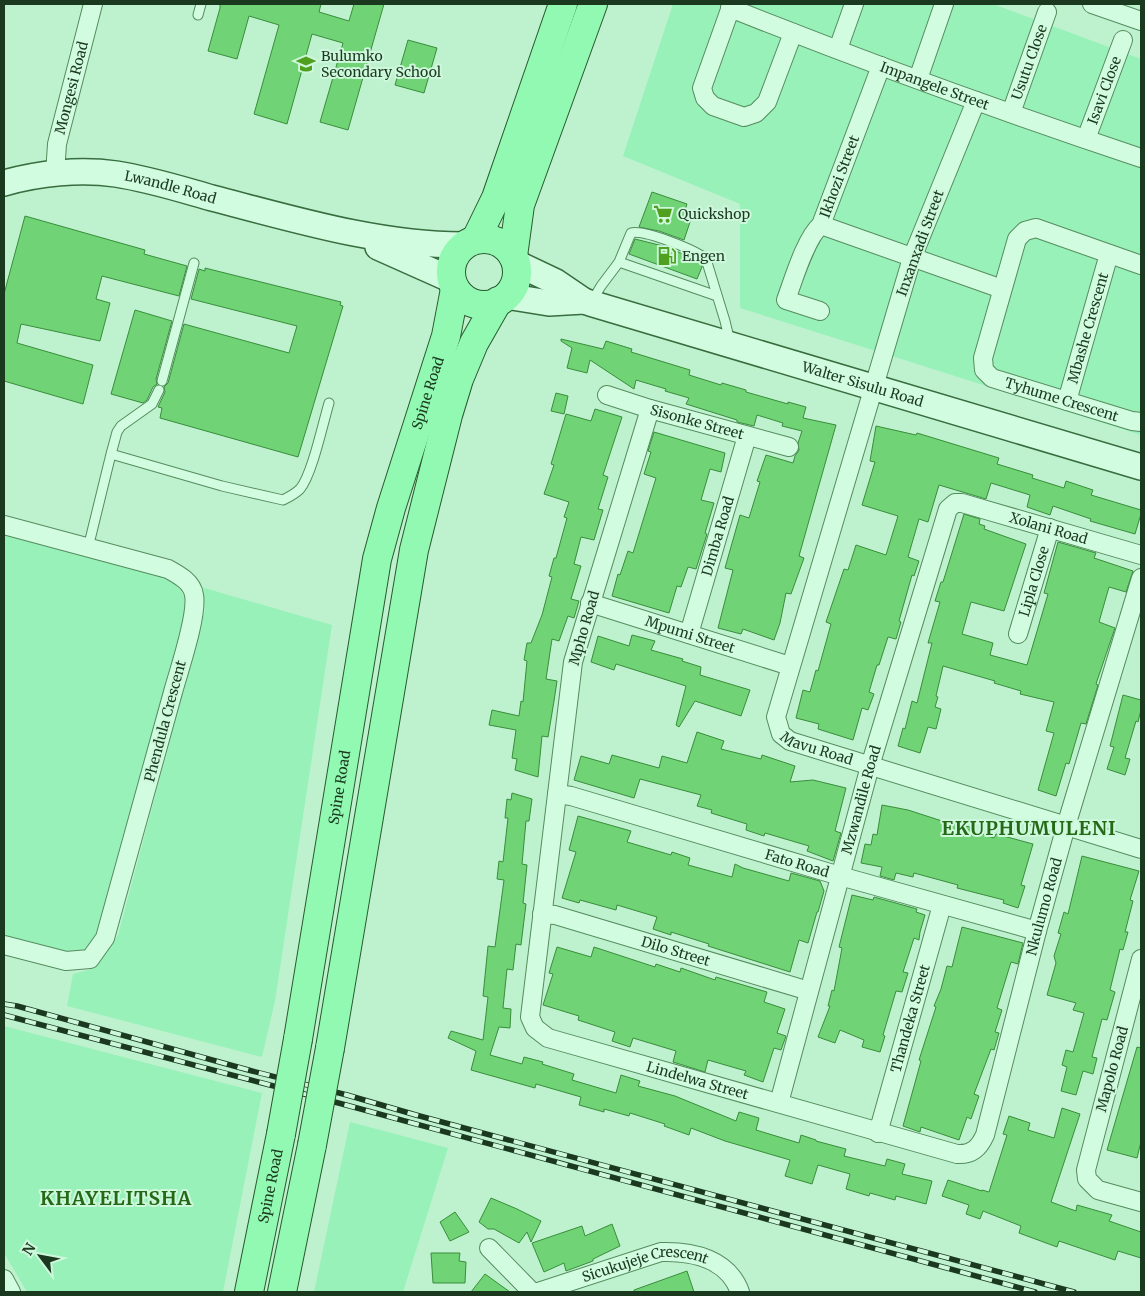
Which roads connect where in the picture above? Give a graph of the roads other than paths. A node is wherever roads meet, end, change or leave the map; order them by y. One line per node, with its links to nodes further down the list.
1 (92, 4): 21 (street, Mongesi Road)
2 (201, 4): 10 (lane)
3 (563, 4): 25 (main road, Spine Road)
4 (593, 4): 28 (main road, Spine Road)
5 (854, 4): 14 (street)
6 (944, 4): 16 (street)
7 (1092, 4): 11 (street)
8 (731, 6): 12 (street, Impangele Street); 12 (street)
9 (1047, 12): 18 (street, Usutu Close)
10 (198, 15)
11 (1141, 21)
12 (793, 33): 14 (street, Impangele Street)
13 (1122, 40): 19 (street, Isavi Close)
14 (838, 49): 15 (street, Impangele Street)
15 (881, 66): 16 (street, Impangele Street); 23 (street, Ikhozi Street)
16 (918, 79): 17 (street, Impangele Street)
17 (976, 100): 18 (street, Impangele Street); 27 (street, Inxanxadi Street)
18 (1011, 113): 19 (street, Impangele Street)
19 (1086, 139): 20 (street, Impangele Street)
20 (1141, 158)
21 (55, 174): 22 (street, Lwandle Road); 24 (street, Lwandle Road)
22 (4, 183)
23 (821, 225): 27 (street, Ikhozi Street); 37 (street)
24 (334, 228): 25 (street, Lwandle Road); 32 (street, Lwandle Road)
25 (469, 242): 28 (main road); 32 (main road, Spine Road)
26 (1109, 254): 31 (street, Tyhume Crescent); 33 (street, Tyhume Crescent); 43 (street, Mbashe Crescent)
27 (912, 258): 33 (street, Ikhozi Street); 40 (street, Inxanxadi Street)
28 (514, 260): 35 (main road, Spine Road); 36 (street, Walter Sisulu Road)
29 (619, 262): 34 (lane); 34 (lane); 36 (lane)
30 (194, 263): 39 (lane)
31 (1141, 265)
32 (453, 285): 35 (main road); 79 (main road, Spine Road, bridge)
33 (1002, 290): 43 (street, Tyhume Crescent)
34 (717, 296): 38 (lane)
35 (502, 299): 36 (street, Walter Sisulu Road); 80 (main road, Spine Road, bridge)
36 (587, 302): 38 (street, Walter Sisulu Road)
37 (820, 311)
38 (731, 345): 40 (street, Walter Sisulu Road)
39 (162, 381)
40 (872, 387): 50 (street, Walter Sisulu Road); 60 (street, Mavu Road)
41 (159, 390): 49 (lane)
42 (607, 395): 45 (street, Sisonke Street)
43 (1067, 401): 46 (street, Tyhume Crescent)
44 (329, 403): 49 (lane)
45 (650, 409): 47 (street, Sisonke Street); 57 (street, Mpho Road)
46 (1141, 422)
47 (747, 436): 48 (street, Sisonke Street); 58 (street, Dimba Road)
48 (788, 447)
49 (111, 454): 54 (lane)
50 (1141, 467)
51 (955, 504): 53 (street, Xolani Road); 61 (street, Mzwandile Road)
52 (4, 525): 54 (street, Phendula Crescent)
53 (1050, 528): 55 (street, Xolani Road); 59 (street, Lipla Close)
54 (88, 548): 69 (street, Phendula Crescent)
55 (1141, 555)
56 (1141, 578): 63 (street, Nkulumo Road)
57 (590, 603): 58 (street, Mpumi Street); 62 (street, Mpho Road)
58 (688, 634): 60 (street, Mpumi Street)
59 (1018, 634)
60 (790, 666): 61 (street, Mavu Road)
61 (870, 766): 63 (street, Mavu Road); 65 (street, Mzwandile Road)
62 (557, 794): 65 (street, Fato Road); 67 (street, Mpho Road)
63 (1066, 826): 64 (street, Mavu Road); 68 (street, Nkulumo Road)
64 (1141, 849)
65 (840, 876): 66 (street, Fato Road); 71 (street, Mzwandile Road)
66 (942, 905): 68 (street, Fato Road); 73 (street, Thandeka Street)
67 (542, 914): 71 (street, Dilo Street); 72 (street, Lindelwa Street)
68 (1037, 931): 74 (street, Nkulumo Road)
69 (4, 945)
70 (1141, 960): 75 (street, Mapolo Road)
71 (809, 992): 72 (street, Mzwandile Road)
72 (779, 1103): 73 (street, Lindelwa Street)
73 (878, 1133): 74 (street, Lindelwa Street)
74 (975, 1150)
75 (1141, 1202)
76 (489, 1248): 81 (street)
77 (4, 1279): 78 (street)
78 (11, 1292)
79 (249, 1292)
80 (282, 1292)
81 (532, 1292)
82 (538, 1292): 83 (street, Sicukujeje Crescent)
83 (740, 1292)

